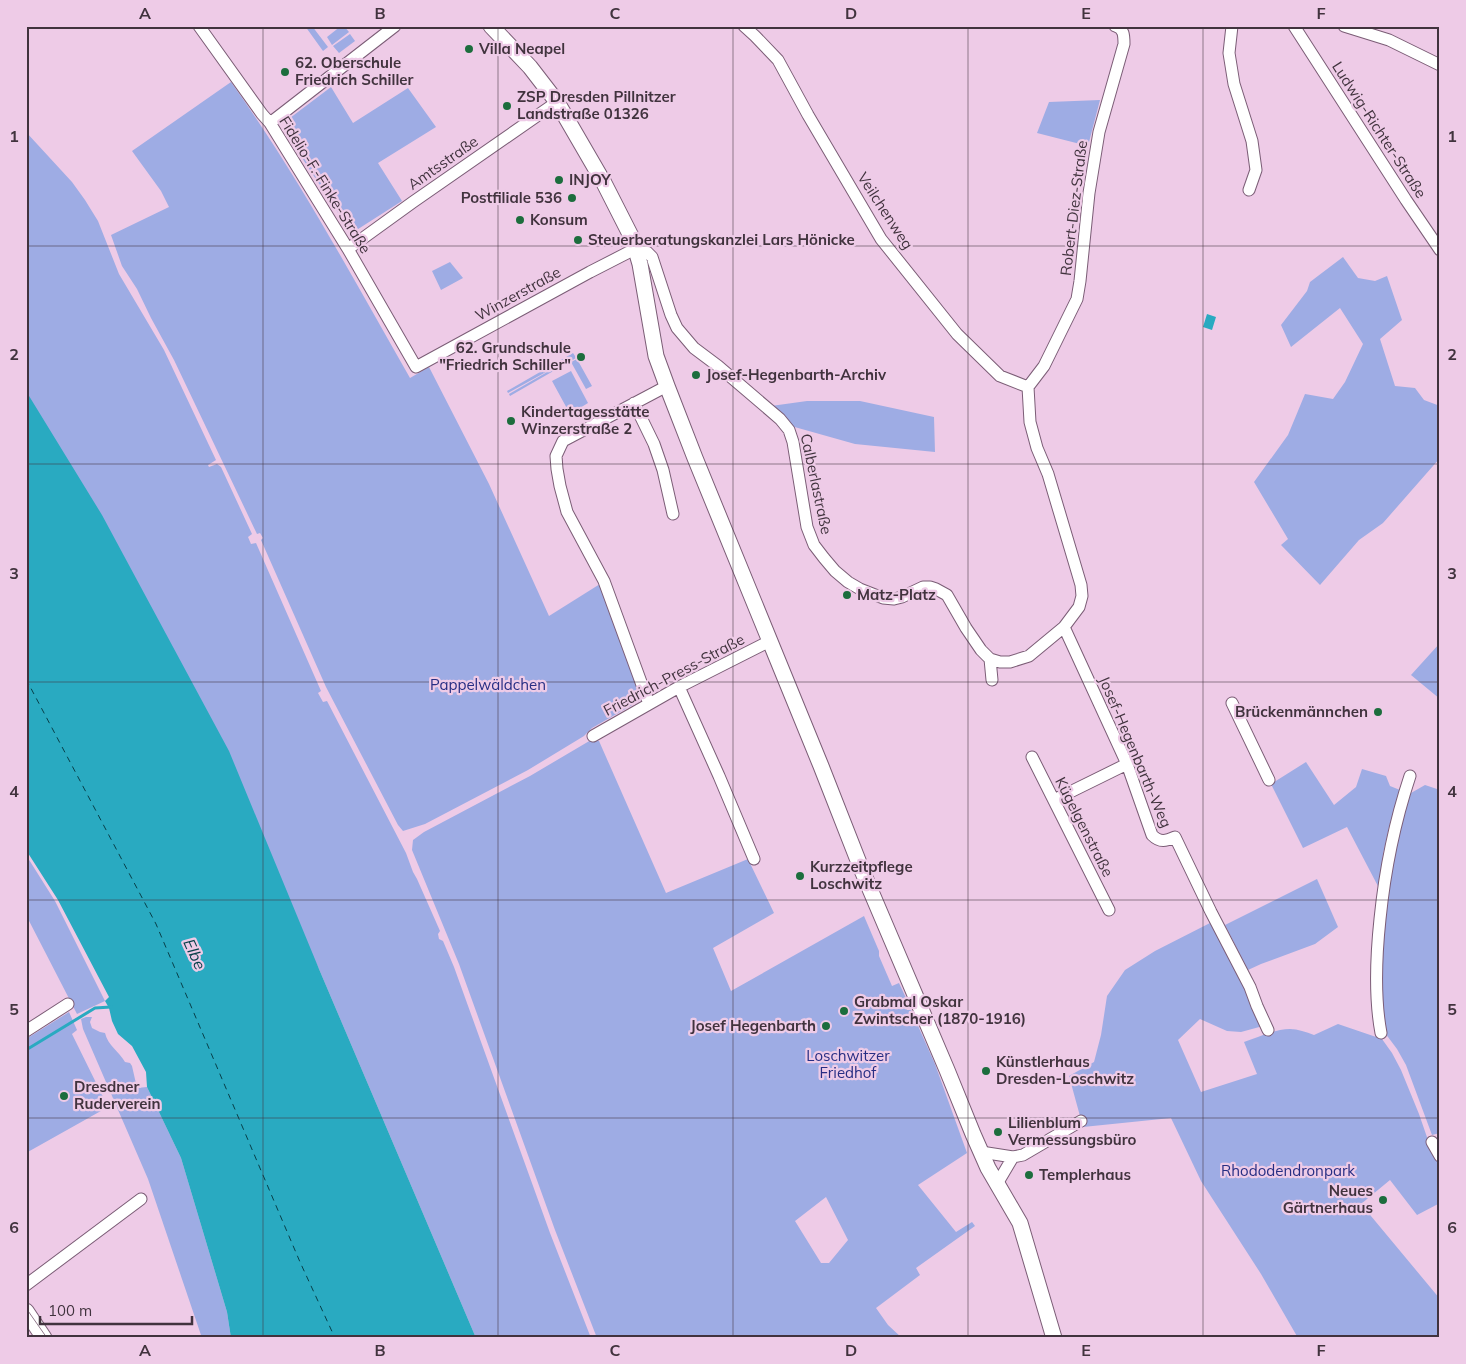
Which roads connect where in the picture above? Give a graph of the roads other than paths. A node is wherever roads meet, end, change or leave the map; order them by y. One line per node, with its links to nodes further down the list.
1 (199, 26): 11 (street, Fidelio-F.-Finke-Straße)
2 (395, 26): 11 (street)
3 (491, 26): 10 (main road)
4 (744, 26): 18 (street, Veilchenweg)
5 (1115, 26): 18 (street, Robert-Diez-Straße)
6 (1232, 26): 12 (street)
7 (1294, 26): 14 (street, Ludwig-Richter-Straße)
8 (1344, 26): 9 (street)
9 (1440, 65)
10 (557, 102): 13 (street, Amtsstraße); 15 (main road)
11 (270, 123): 13 (street, Fidelio-F.-Finke-Straße)
12 (1249, 190)
13 (348, 249): 16 (street, Fidelio-F.-Finke-Straße)
14 (1440, 250)
15 (637, 251): 16 (street, Winzerstraße); 17 (main road); 23 (street, Calberlastraße)
16 (416, 367)
17 (667, 386): 19 (street); 22 (main road)
18 (1028, 387): 21 (street)
19 (634, 403): 20 (street); 27 (street)
20 (673, 514)
21 (1064, 627): 23 (street); 30 (street, Josef-Hegenbarth-Weg)
22 (770, 641): 25 (street, Friedrich-Press-Straße); 42 (main road)
23 (990, 659): 24 (street)
24 (992, 680)
25 (679, 687): 27 (street, Friedrich-Press-Straße); 34 (street)
26 (1232, 703): 32 (street)
27 (649, 704): 28 (street, Friedrich-Press-Straße)
28 (593, 736)
29 (1032, 758): 33 (street, Kügelgenstraße)
30 (1127, 764): 33 (street); 37 (street, Josef-Hegenbarth-Weg)
31 (1410, 776): 39 (street)
32 (1269, 780)
33 (1054, 800): 35 (street, Kügelgenstraße)
34 (754, 859)
35 (1109, 910)
36 (68, 1004): 38 (street)
37 (1268, 1030)
38 (26, 1031)
39 (1381, 1033)
40 (1081, 1121): 44 (street)
41 (1432, 1142): 43 (street)
42 (981, 1152): 44 (street); 45 (main road)
43 (1440, 1156)
44 (1013, 1157): 45 (street)
45 (997, 1184): 50 (main road)
46 (141, 1199): 47 (street)
47 (26, 1285)
48 (26, 1311): 49 (main road)
49 (44, 1338)
50 (1054, 1338)

